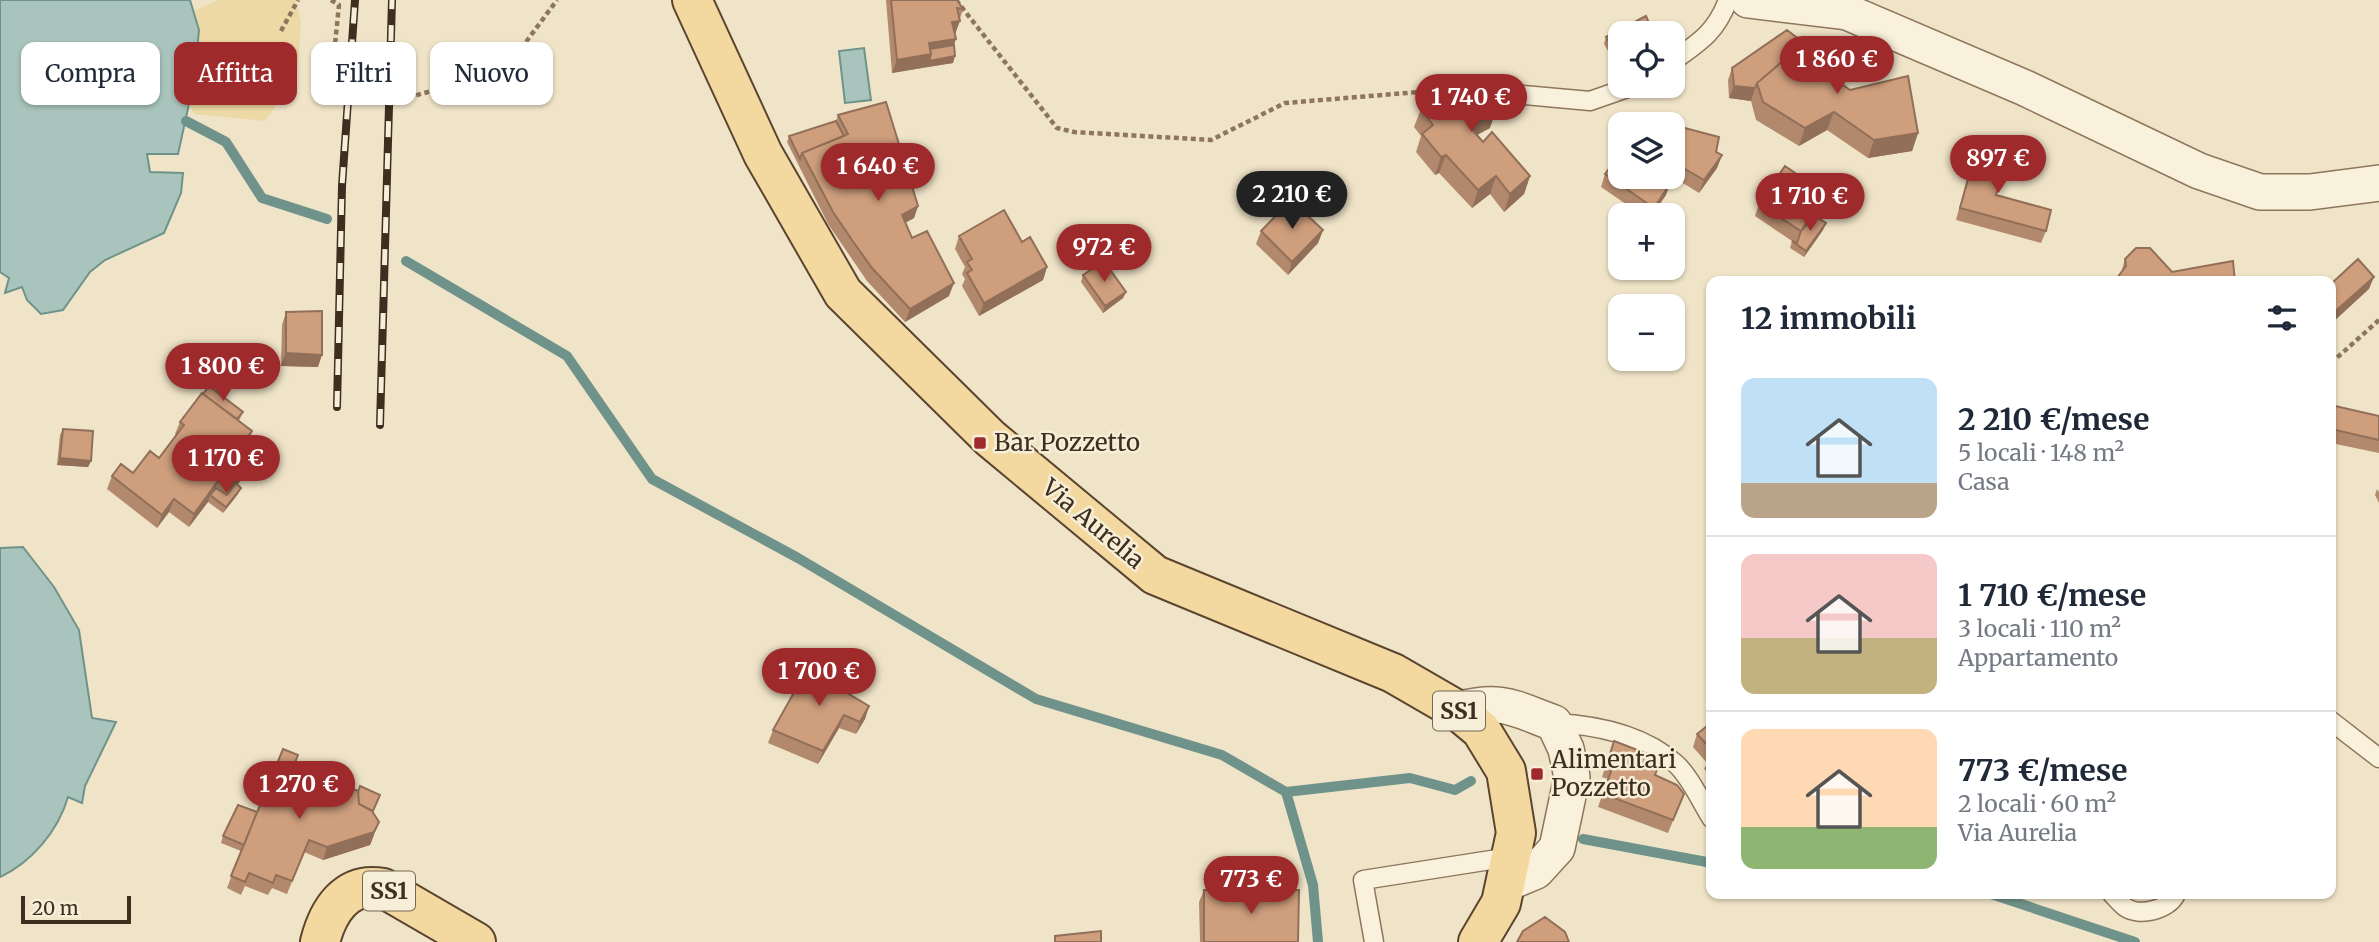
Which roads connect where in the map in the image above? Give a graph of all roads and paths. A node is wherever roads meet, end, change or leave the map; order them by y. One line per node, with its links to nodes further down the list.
1 (298, 0): 8 (path)
2 (331, 0): 3 (path)
3 (557, 0)
4 (692, 0): 15 (main road, Via Aurelia / SS1)
5 (956, 0): 10 (path)
6 (1728, 0): 9 (lane)
7 (1748, 0): 12 (street)
8 (281, 31)
9 (1685, 52)
10 (1491, 92): 11 (lane)
11 (1608, 95)
12 (2379, 183)
13 (2379, 320): 14 (path)
14 (2336, 359)
15 (1457, 710): 16 (street); 20 (main road, Via Aurelia / SS1)
16 (1554, 723): 19 (lane); 20 (street)
17 (2336, 724): 18 (lane)
18 (2379, 758)
19 (1706, 810)
20 (1510, 858): 25 (lane); 26 (main road, Via Aurelia / SS1)
21 (2117, 899): 22 (lane)
22 (2174, 899)
23 (320, 942): 24 (main road, SS1)
24 (476, 942)
25 (1374, 942)
26 (1478, 942)

